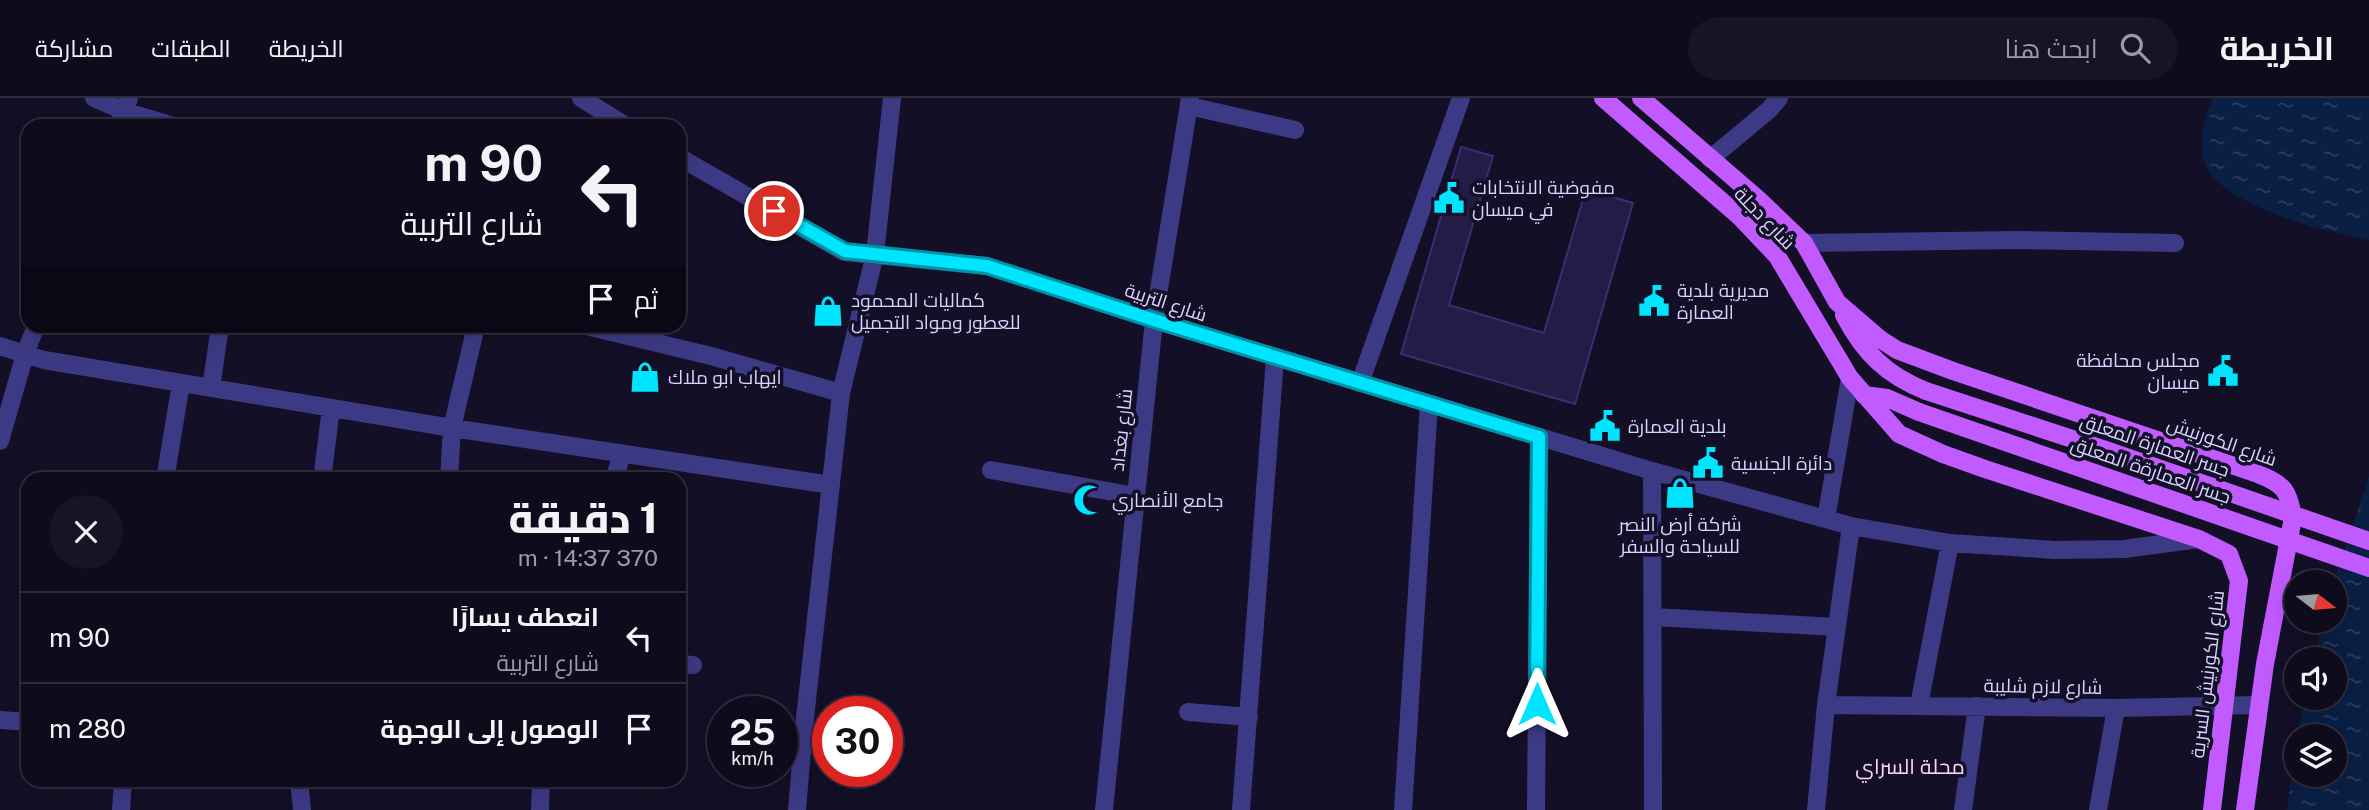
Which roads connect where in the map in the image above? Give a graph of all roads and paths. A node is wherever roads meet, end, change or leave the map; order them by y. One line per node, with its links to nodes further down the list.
1 (94, 98): 9 (street)
2 (581, 98): 11 (street)
3 (892, 98): 17 (street)
4 (1461, 98): 30 (street)
5 (1603, 98): 28 (main road, شارع دجلة)
6 (1641, 98): 13 (main road, شارع دجلة)
7 (1779, 98): 13 (street)
8 (1189, 102): 12 (street); 19 (street, شارع بغداد)
9 (124, 112): 10 (street)
10 (149, 119)
11 (610, 119)
12 (1295, 130)
13 (1710, 159): 15 (main road, شارع دجلة)
14 (686, 160): 17 (street, شارع التربية)
15 (1804, 243): 16 (street); 18 (main road, شارع دجلة)
16 (2175, 243)
17 (875, 254): 19 (street, شارع التربية); 33 (street)
18 (1837, 302): 27 (main road, شارع دجلة); 32 (main road, شارع دجلة)
19 (1154, 320): 26 (street, شارع التربية); 49 (street, شارع بغداد)
20 (33, 333): 25 (street)
21 (219, 333): 31 (street)
22 (474, 333): 37 (street)
23 (615, 333): 33 (street)
24 (0, 346): 25 (street)
25 (25, 354): 29 (street); 39 (street)
26 (1275, 358): 30 (street, شارع التربية); 65 (street)
27 (1953, 371): 60 (main road, شارع الكورنيش)
28 (1850, 378): 34 (main road, شارع دجلة); 50 (street)
29 (181, 383): 31 (street); 43 (street)
30 (1360, 383): 35 (street, شارع التربية)
31 (211, 388): 36 (street)
32 (1926, 391): 53 (main road, جسر العمارة المعلق, bridge)
33 (841, 393): 47 (street)
34 (1864, 395): 48 (main road, شارع دجلة); 55 (main road, جسر العمارةة المعلق, bridge)
35 (1429, 404): 38 (street, شارع التربية); 77 (street)
36 (331, 408): 37 (street); 44 (street)
37 (452, 428): 40 (street); 45 (street)
38 (1539, 437): 42 (street, شارع التربية); 78 (street)
39 (0, 441)
40 (622, 454): 46 (street); 47 (street)
41 (991, 470): 49 (street)
42 (1652, 471): 50 (street, شارع التربية); 56 (street)
43 (166, 472)
44 (323, 472)
45 (449, 472)
46 (616, 472)
47 (831, 485): 74 (street)
48 (2062, 494): 52 (main road, شارع الكورنيش السرية)
49 (1135, 496): 75 (street, شارع بغداد)
50 (1826, 519): 51 (street, شارع التربية)
51 (1851, 526): 54 (street, شارع التربية); 57 (street)
52 (2199, 540): 54 (street, شارع التربية); 62 (main road, شارع الكورنيش السرية)
53 (2369, 541)
54 (1950, 543): 59 (street)
55 (2369, 568)
56 (1653, 617): 57 (street); 79 (street)
57 (1837, 627): 58 (street)
58 (1826, 705): 59 (street, شارع لازم شليبة); 80 (street)
59 (1919, 705): 61 (street, شارع لازم شليبة)
60 (2259, 705): 62 (street, شارع لازم شليبة); 84 (main road, شارع الكورنيش)
61 (1976, 706): 63 (street, شارع لازم شليبة); 81 (street)
62 (2224, 706): 63 (street, شارع لازم شليبة); 83 (main road, شارع الكورنيش السرية)
63 (2116, 708): 82 (street)
64 (1188, 712): 65 (street)
65 (1249, 717): 76 (street)
66 (0, 720): 67 (street)
67 (21, 722)
68 (122, 787): 71 (street)
69 (300, 787): 72 (street)
70 (541, 787): 73 (street)
71 (121, 810)
72 (302, 810)
73 (540, 810)
74 (797, 810)
75 (1104, 810)
76 (1241, 810)
77 (1403, 810)
78 (1536, 810)
79 (1653, 810)
80 (1816, 810)
81 (1963, 810)
82 (2098, 810)
83 (2212, 810)
84 (2245, 810)

